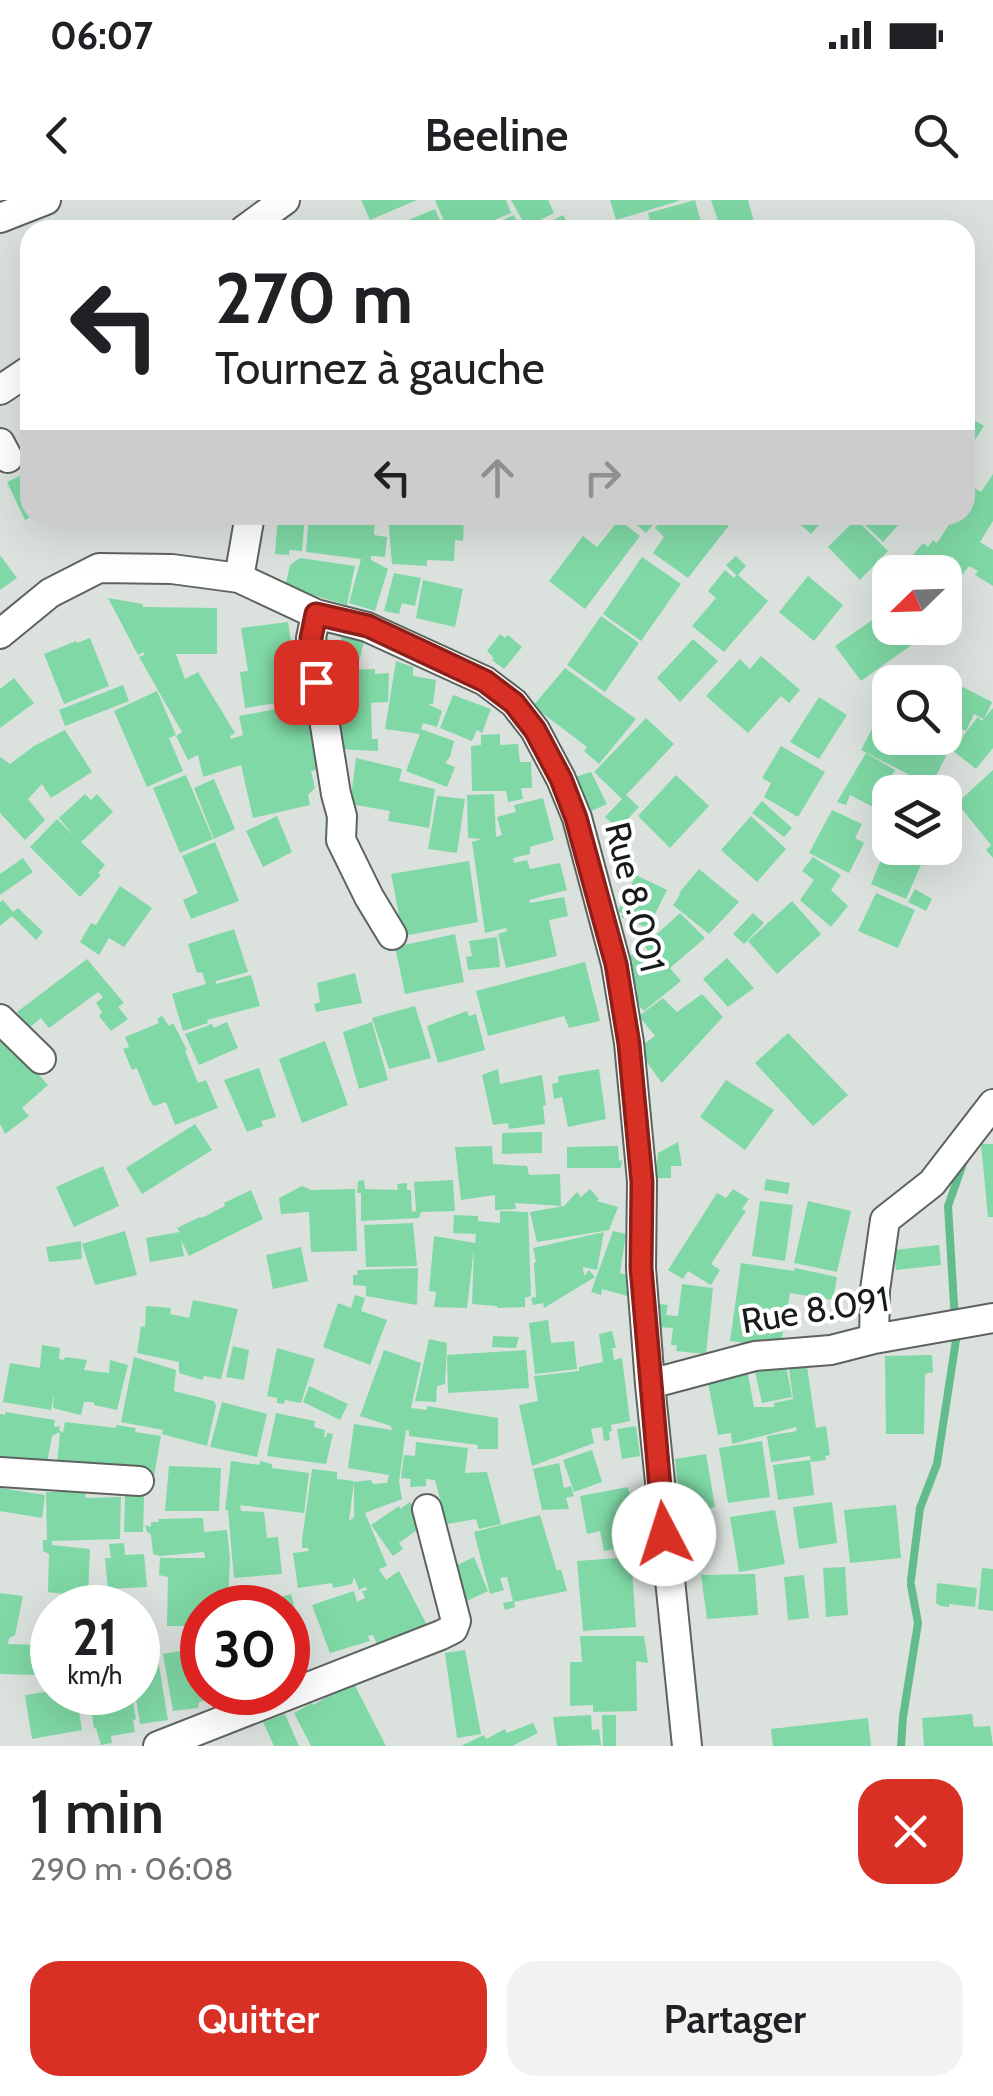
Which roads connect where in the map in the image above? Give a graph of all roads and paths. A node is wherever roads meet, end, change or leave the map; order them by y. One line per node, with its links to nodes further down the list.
1 (46, 200): 3 (street)
2 (285, 200): 4 (street)
3 (0, 218)
4 (258, 220)
5 (248, 525): 6 (street)
6 (239, 578): 7 (street, Rue 8.001); 8 (street, Rue 8.001)
7 (316, 614): 9 (street); 15 (street, Rue 8.001)
8 (0, 634)
9 (392, 935)
10 (0, 1020): 11 (street)
11 (41, 1059)
12 (993, 1104): 14 (street)
13 (993, 1318): 14 (street, Rue 8.091)
14 (874, 1339): 15 (street, Rue 8.091)
15 (650, 1384): 20 (street, Rue 8.001)
16 (0, 1472): 17 (street)
17 (139, 1480)
18 (427, 1509): 19 (street)
19 (158, 1746)
20 (688, 1746)

